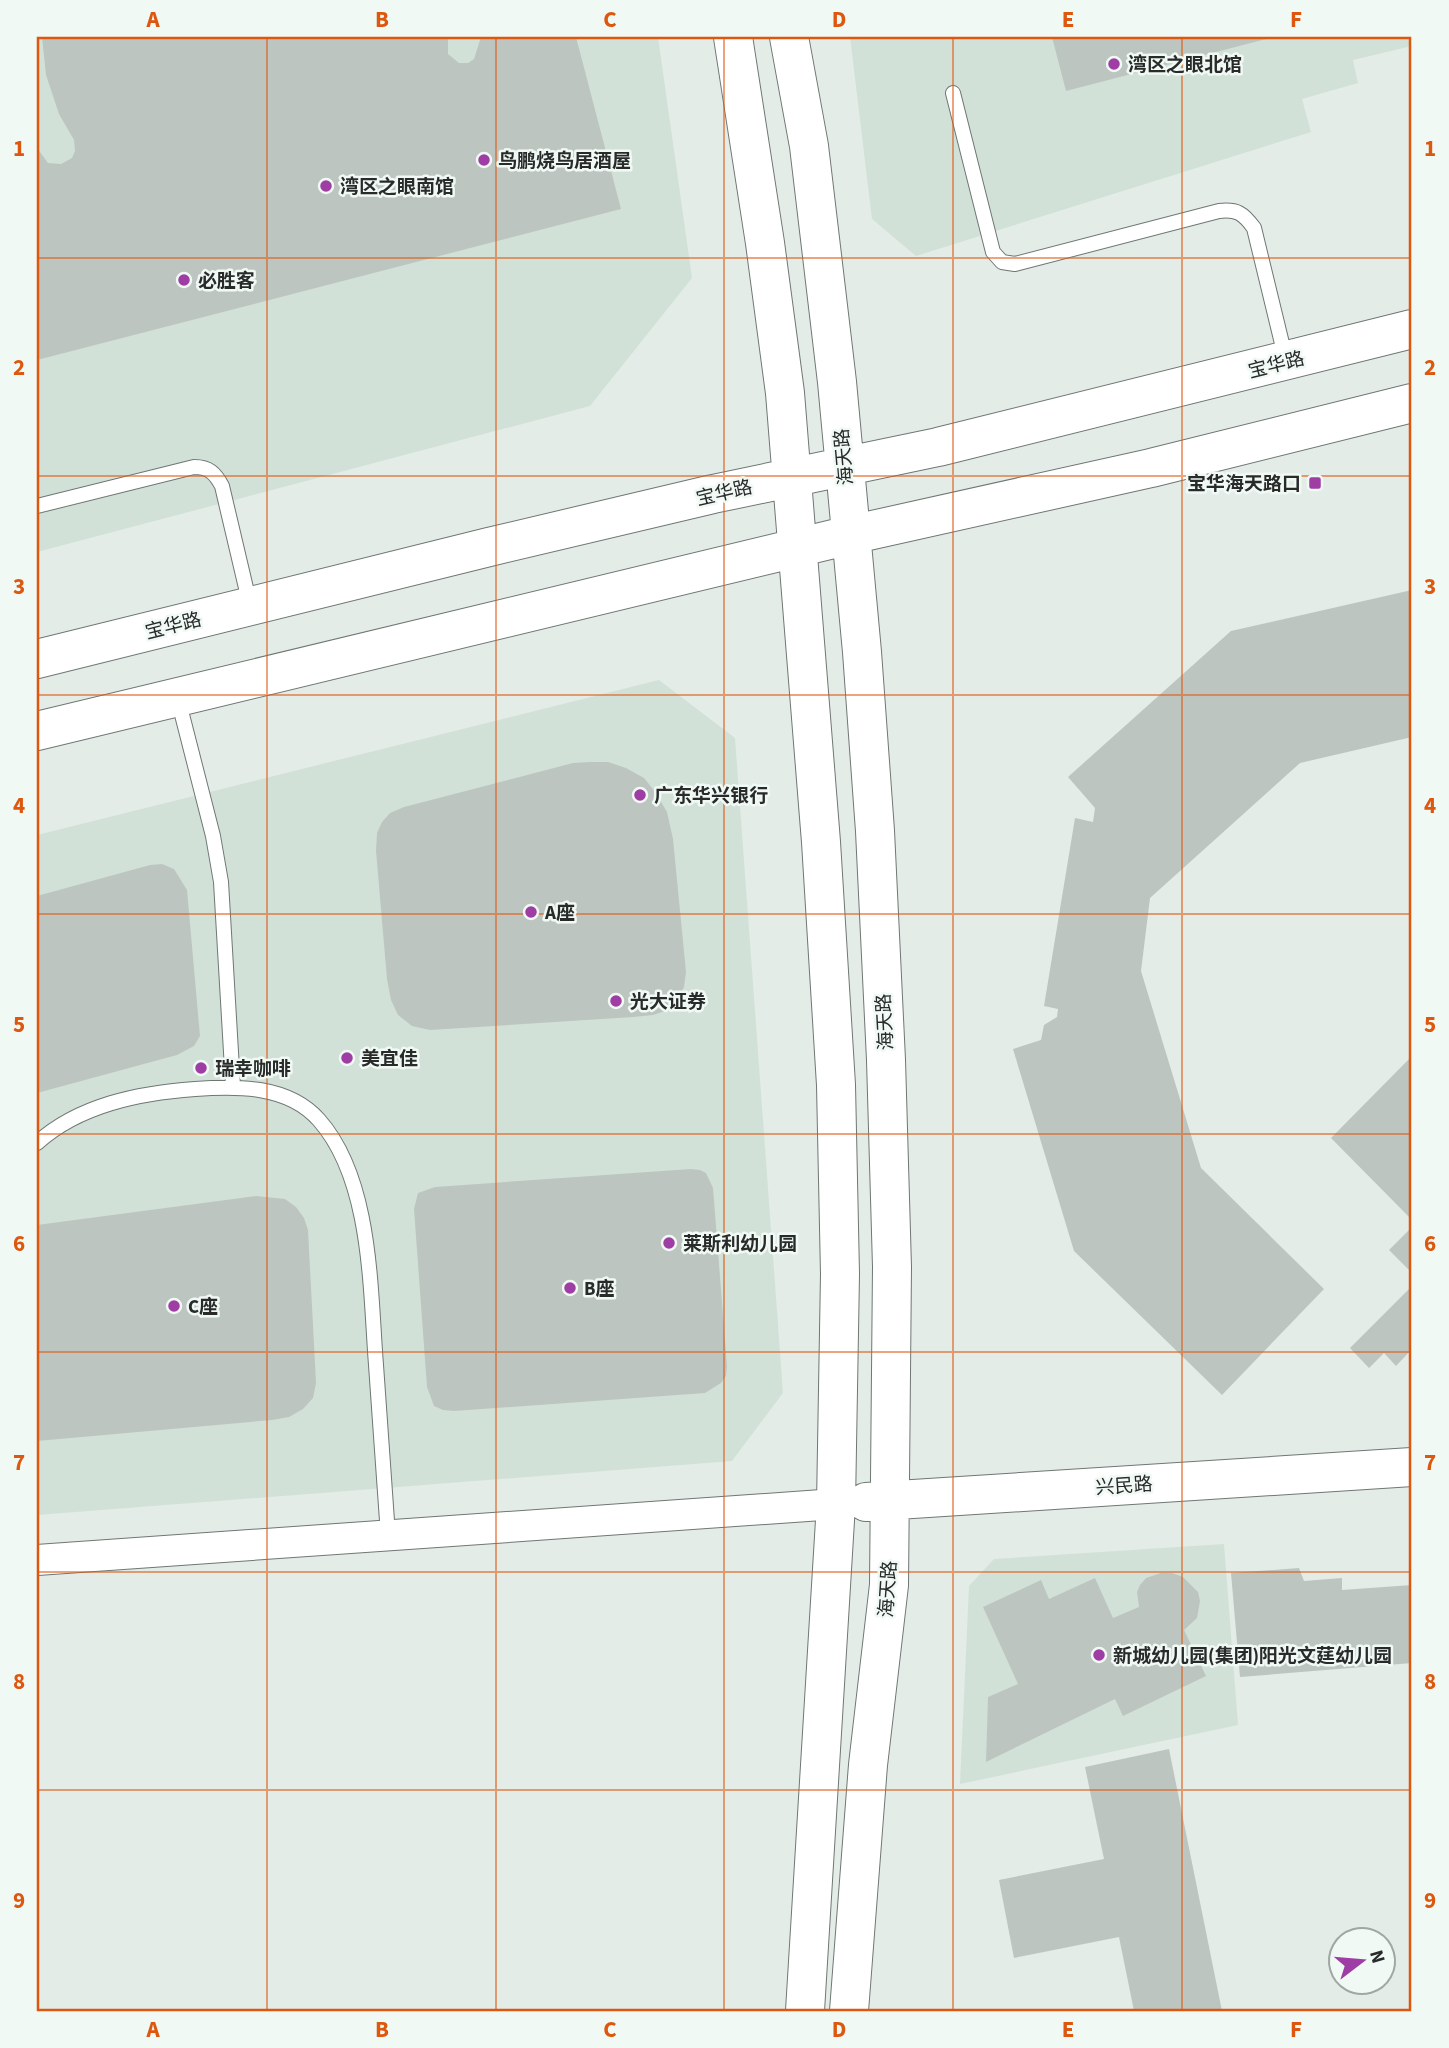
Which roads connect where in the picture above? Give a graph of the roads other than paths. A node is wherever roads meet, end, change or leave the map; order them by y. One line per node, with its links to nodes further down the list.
1 (733, 37): 8 (main road)
2 (789, 37): 7 (main road, 海天路)
3 (953, 93): 5 (lane)
4 (1412, 330): 5 (main road, 宝华路)
5 (1287, 361): 7 (main road, 宝华路)
6 (1412, 403): 10 (main road)
7 (844, 465): 8 (main road, 宝华路); 10 (main road, 海天路)
8 (792, 476): 11 (main road); 12 (main road, 宝华路)
9 (37, 506): 12 (lane)
10 (850, 535): 11 (main road); 19 (main road, 海天路)
11 (798, 548): 14 (main road); 20 (main road)
12 (250, 606): 13 (main road, 宝华路)
13 (37, 659)
14 (178, 697): 15 (main road); 16 (lane)
15 (37, 731)
16 (233, 1086): 17 (lane); 21 (lane)
17 (37, 1143)
18 (1412, 1468): 19 (main road, 兴民路)
19 (890, 1500): 20 (main road, 兴民路); 24 (main road, 海天路)
20 (836, 1504): 21 (street); 23 (main road)
21 (388, 1535): 22 (street)
22 (37, 1559)
23 (805, 2011)
24 (849, 2011)

